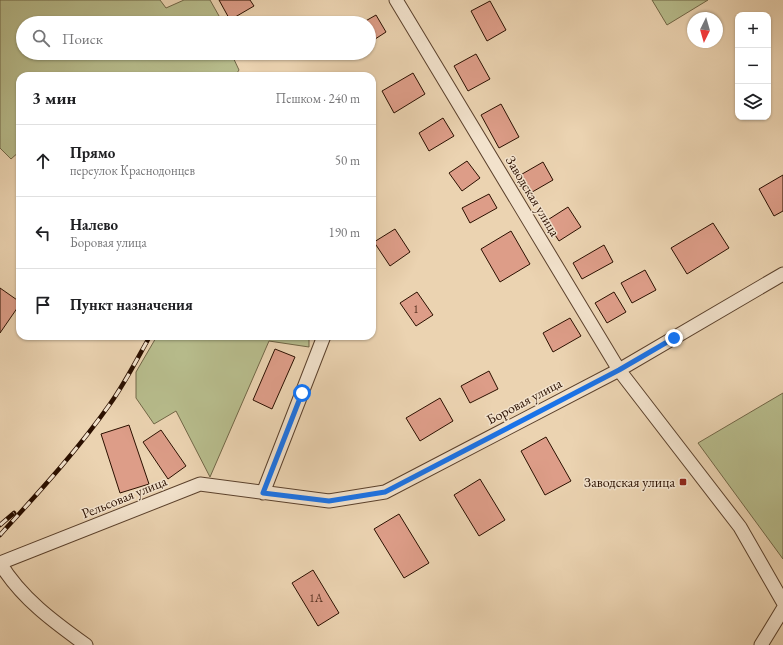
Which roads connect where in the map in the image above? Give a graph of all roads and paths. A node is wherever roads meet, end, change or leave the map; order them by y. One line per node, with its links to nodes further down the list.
1 (396, 0): 4 (street, Заводская улица)
2 (783, 274): 4 (street, Боровая улица)
3 (322, 340): 5 (street)
4 (619, 370): 5 (street, Боровая улица); 7 (street, Заводская улица)
5 (263, 493): 6 (street, Рельсовая улица)
6 (0, 563): 9 (street)
7 (783, 602)
8 (783, 609): 10 (street)
9 (86, 645)
10 (761, 645)

